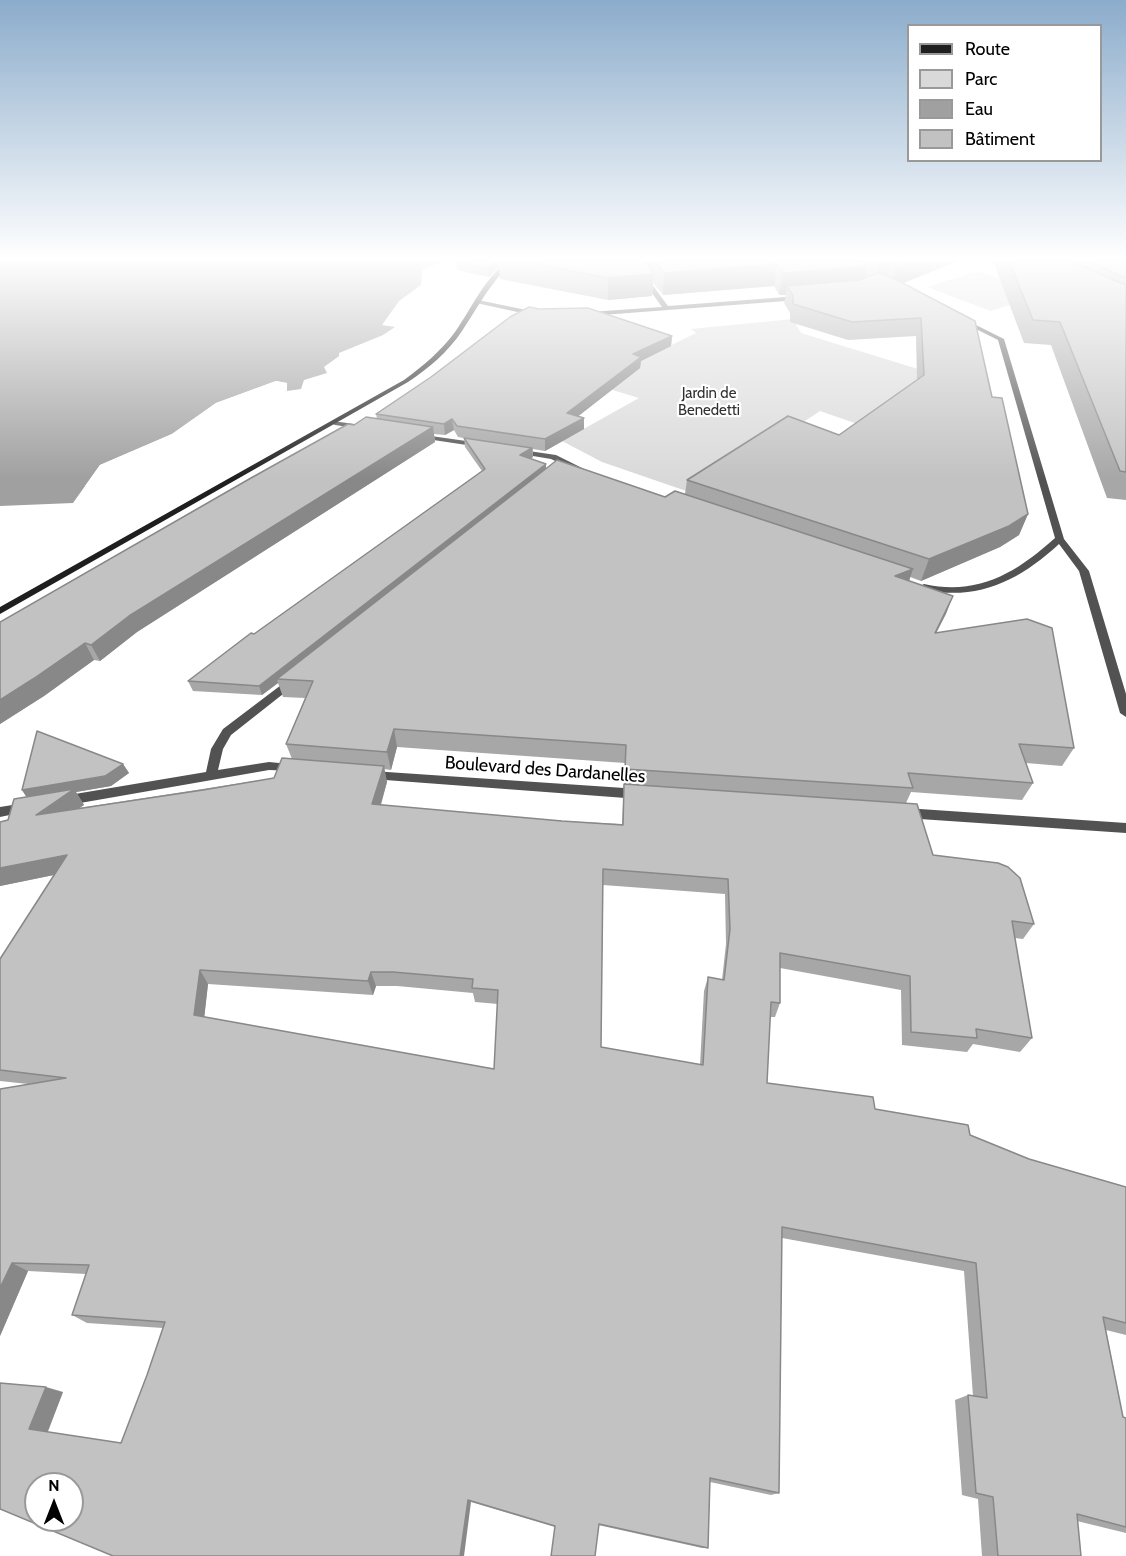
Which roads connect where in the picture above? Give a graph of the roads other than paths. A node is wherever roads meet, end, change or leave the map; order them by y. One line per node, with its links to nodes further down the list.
1 (457, 334): 3 (main road)
2 (989, 334): 9 (street)
3 (335, 423): 4 (street); 11 (main road)
4 (373, 429)
5 (407, 434): 6 (street)
6 (485, 446)
7 (507, 449): 8 (street)
8 (594, 475)
9 (1060, 539): 10 (street); 13 (street)
10 (913, 583)
11 (0, 611)
12 (301, 674): 16 (street)
13 (1126, 713)
14 (303, 769): 16 (street)
15 (359, 774): 17 (street, Boulevard des Dardanelles)
16 (211, 776): 18 (street)
17 (652, 795)
18 (55, 803)
19 (33, 806): 20 (street)
20 (0, 812)
21 (889, 812): 22 (street)
22 (1126, 828)

